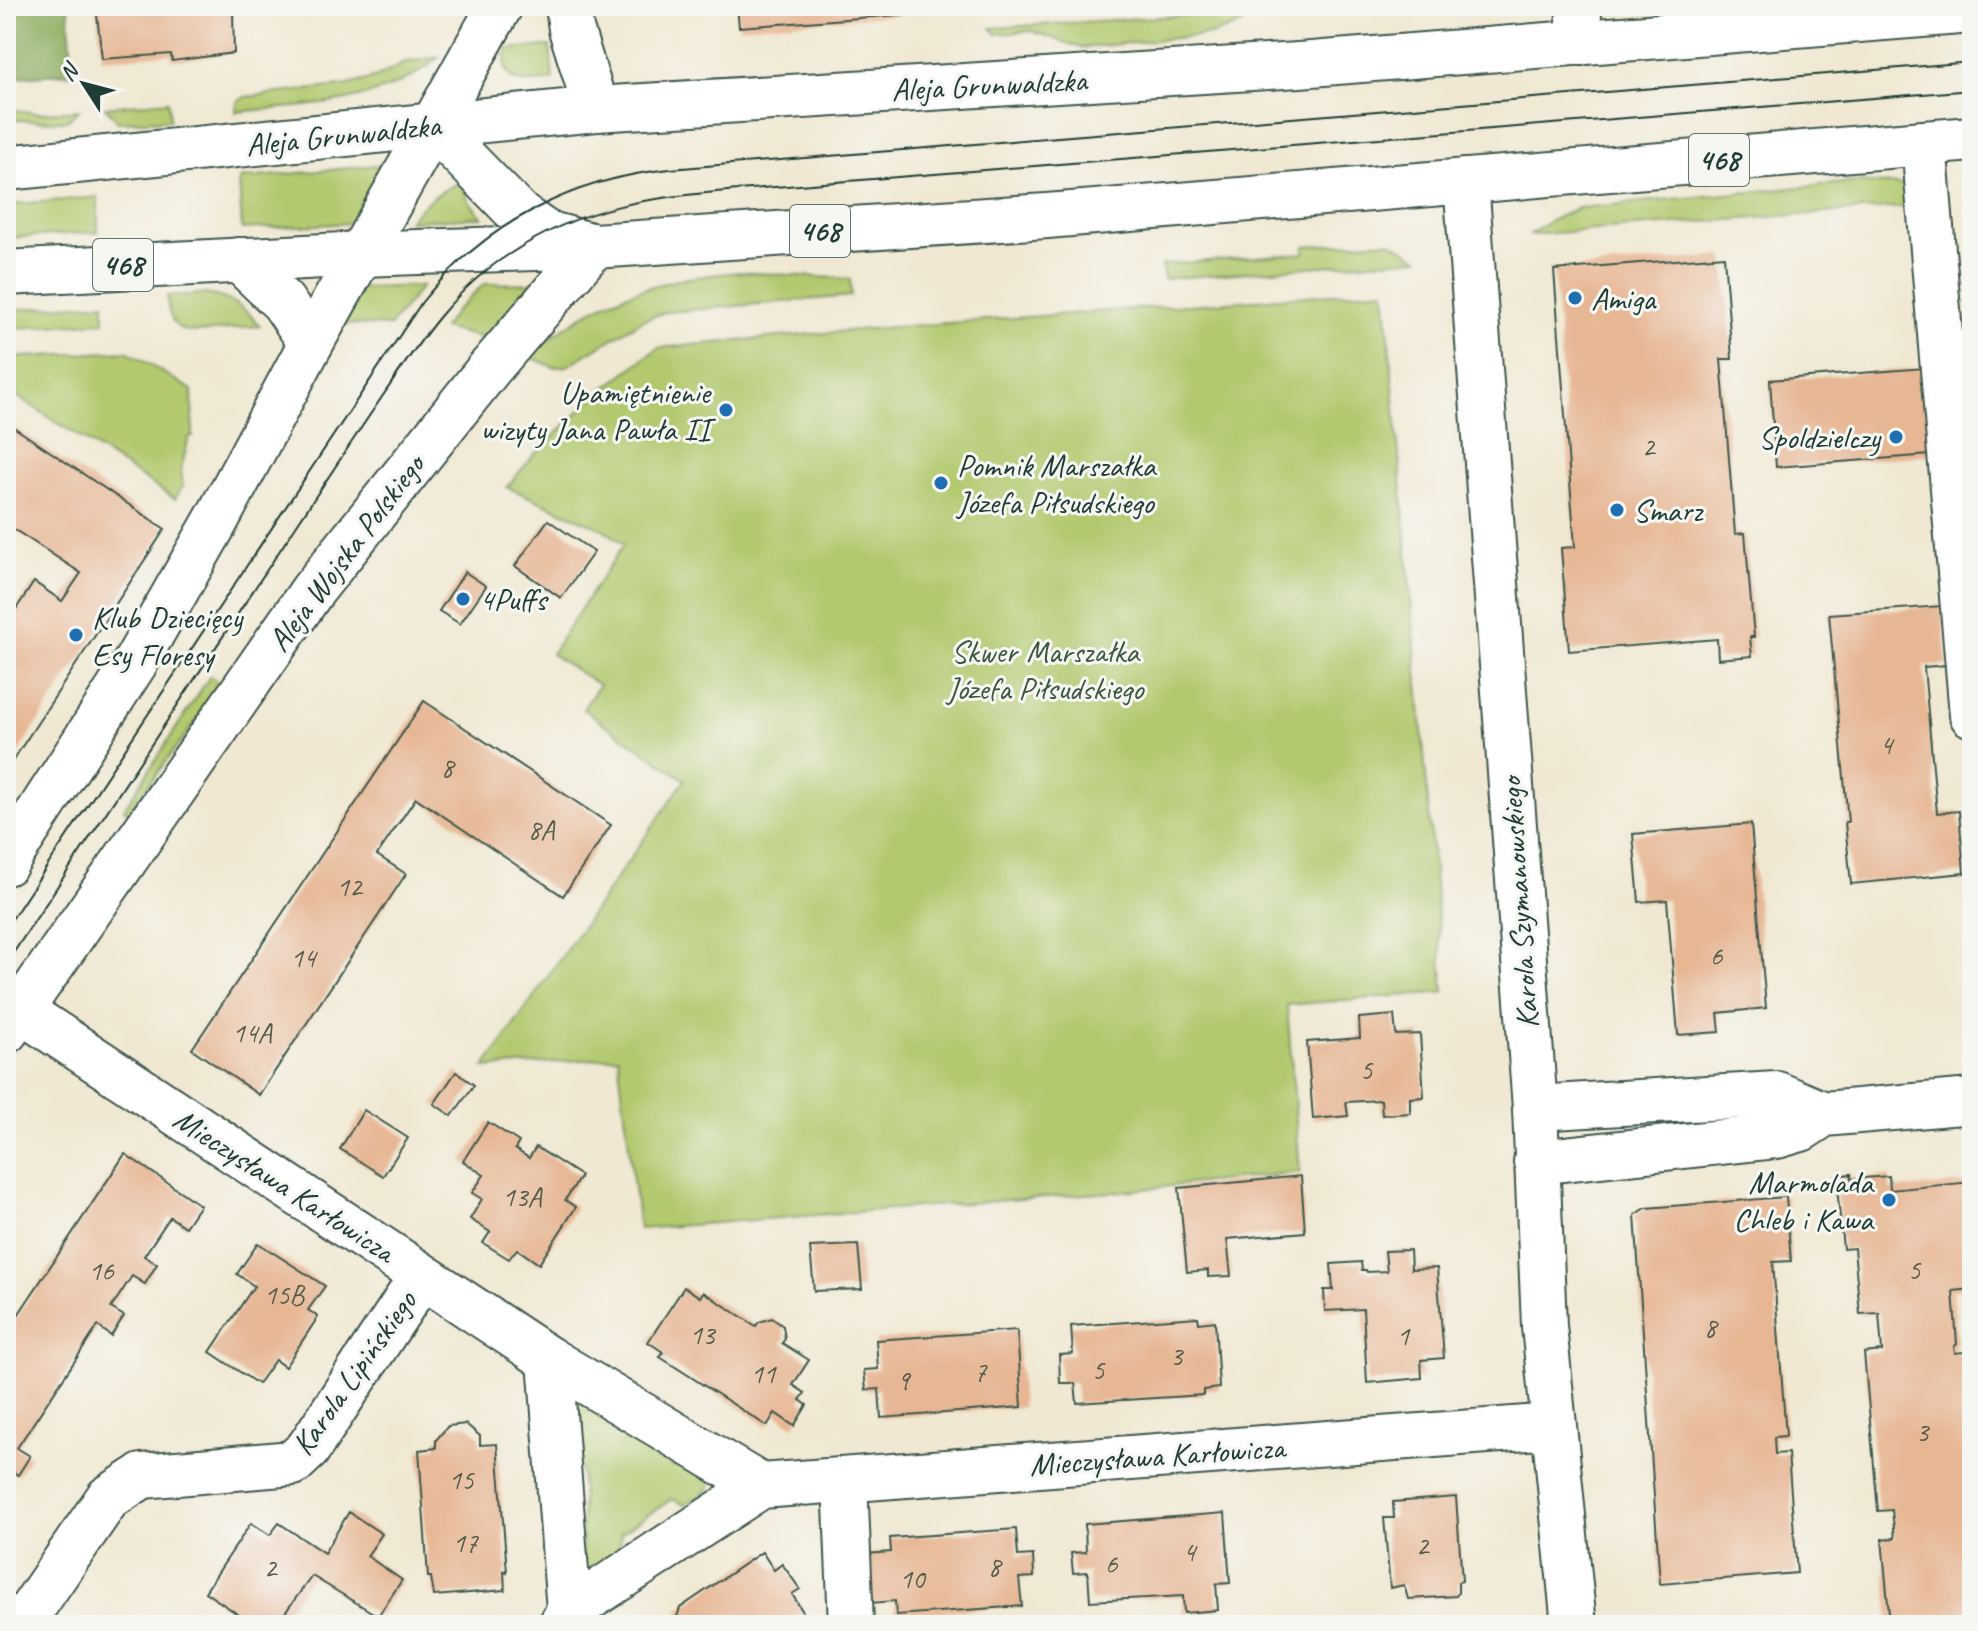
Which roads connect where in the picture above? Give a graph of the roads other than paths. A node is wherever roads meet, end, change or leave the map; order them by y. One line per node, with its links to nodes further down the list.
1 (500, 6): 6 (street)
2 (568, 6): 5 (street)
3 (1972, 11): 4 (street, Aleja Grunwaldzka)
4 (1579, 24): 5 (street, Aleja Grunwaldzka)
5 (596, 109): 6 (street, Aleja Grunwaldzka)
6 (433, 126): 9 (street, Aleja Grunwaldzka); 11 (street); 12 (street)
7 (1972, 139): 8 (street, 468)
8 (1924, 143): 10 (street, 468); 16 (street)
9 (6, 168)
10 (1466, 181): 11 (street, 468); 20 (street, Karola Szymanowskiego)
11 (594, 246): 12 (street, 468); 18 (street, Aleja Wojska Polskiego)
12 (361, 254): 13 (street, 468); 15 (street)
13 (239, 260): 14 (street, 468); 15 (street)
14 (6, 273)
15 (311, 343): 17 (street)
16 (1972, 715)
17 (6, 863)
18 (13, 1020): 23 (street, Mieczysława Karłowicza)
19 (1972, 1101): 21 (street)
20 (1535, 1108): 21 (street); 22 (street, Karola Szymanowskiego)
21 (1824, 1114): 22 (street)
22 (1536, 1162): 25 (street, Karola Szymanowskiego)
23 (422, 1276): 24 (street, Mieczysława Karłowicza); 29 (street, Karola Lipińskiego)
24 (550, 1360): 27 (street, Mieczysława Karłowicza); 28 (street, Mieczysława Karłowicza)
25 (1553, 1426): 26 (street, Mieczysława Karłowicza); 31 (street, Karola Szymanowskiego)
26 (845, 1480): 27 (street, Mieczysława Karłowicza); 30 (street)
27 (761, 1486): 28 (street, Mieczysława Karłowicza)
28 (565, 1618)
29 (21, 1625)
30 (851, 1625)
31 (1574, 1625)

